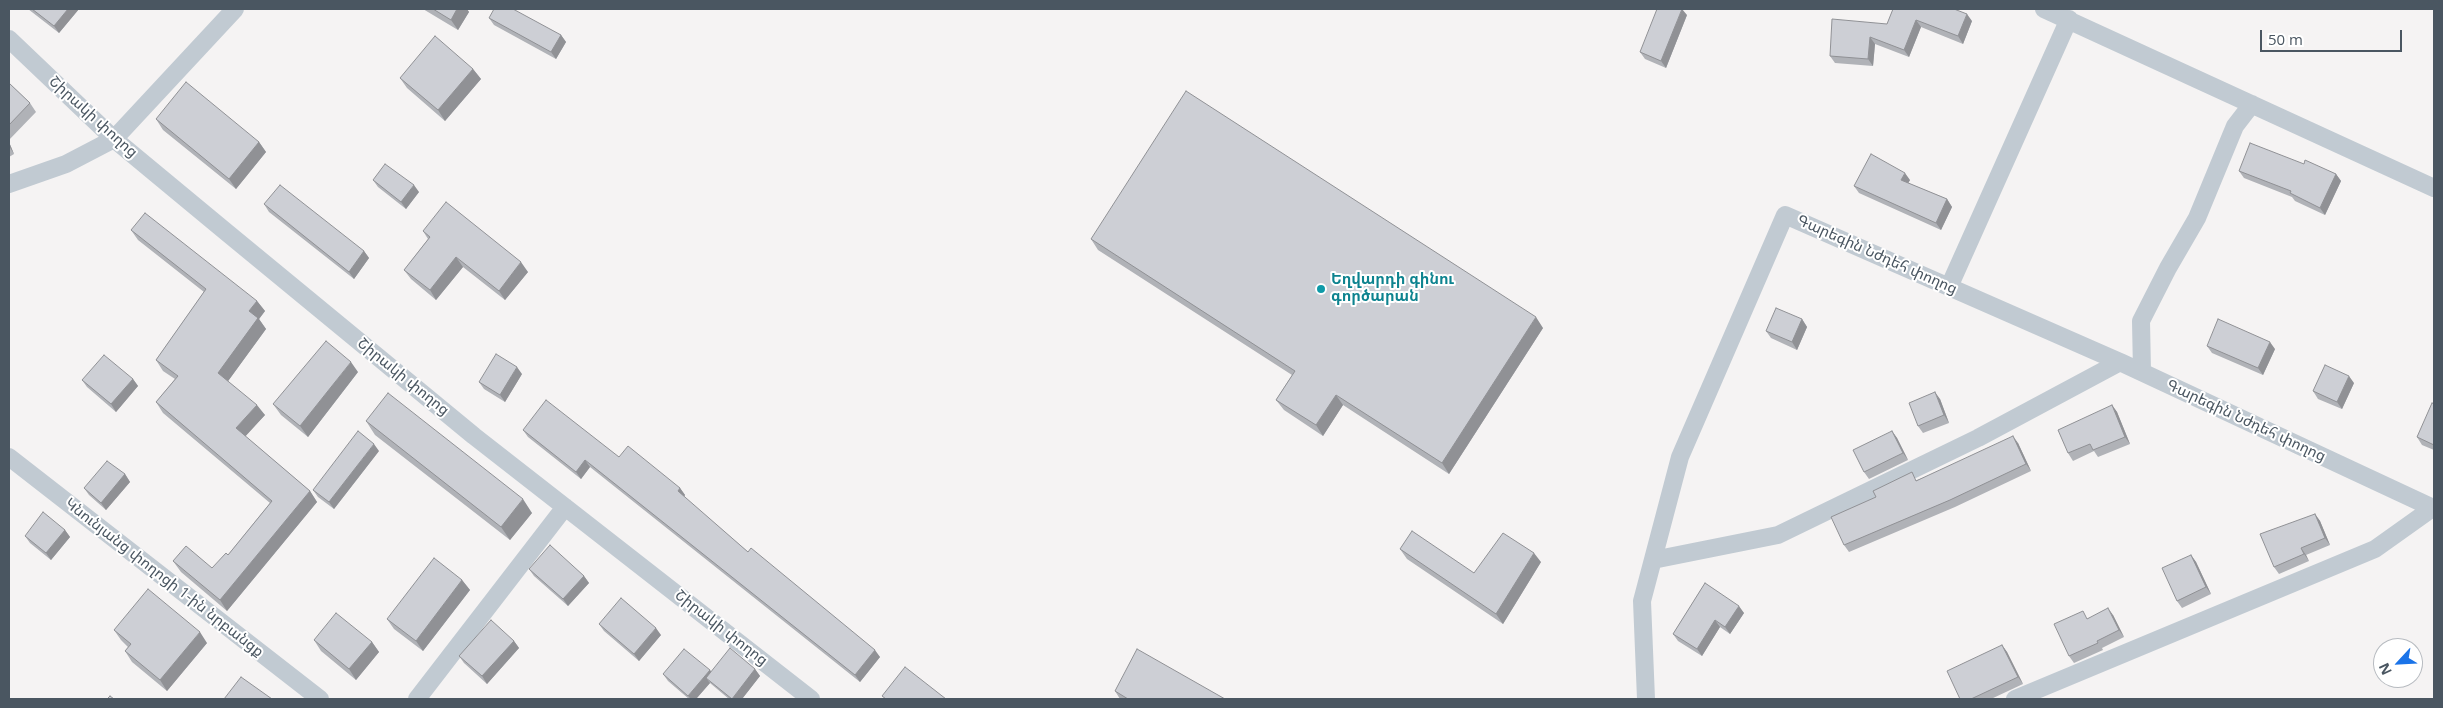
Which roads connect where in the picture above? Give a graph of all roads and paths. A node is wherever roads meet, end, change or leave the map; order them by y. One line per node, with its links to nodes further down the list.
1 (235, 9): 6 (street)
2 (2044, 9): 3 (street)
3 (2069, 19): 5 (street); 9 (street)
4 (9, 39): 6 (street, Շիրակի փողոց)
5 (2252, 104): 8 (street); 11 (street)
6 (114, 139): 7 (street); 13 (street, Շիրակի փողոց)
7 (9, 184)
8 (2434, 188)
9 (1949, 287): 10 (street, Գարեգին Նժդեհ փողոց); 15 (street, Գարեգին Նժդեհ փողոց)
10 (2120, 362): 11 (street, Գարեգին Նժդեհ փողոց); 15 (street)
11 (2142, 372): 14 (street, Գարեգին Նժդեհ փողոց)
12 (9, 457): 16 (street, Կնունյանց փողոցի 1-ին նրբանցք)
13 (566, 507): 17 (street); 18 (street, Շիրակի փողոց)
14 (2434, 507): 20 (street, Գարեգին Նժդեհ փողոց)
15 (1653, 560): 19 (street, Գարեգին Նժդեհ փողոց)
16 (320, 699)
17 (417, 699)
18 (811, 699)
19 (1646, 699)
20 (2015, 699)

